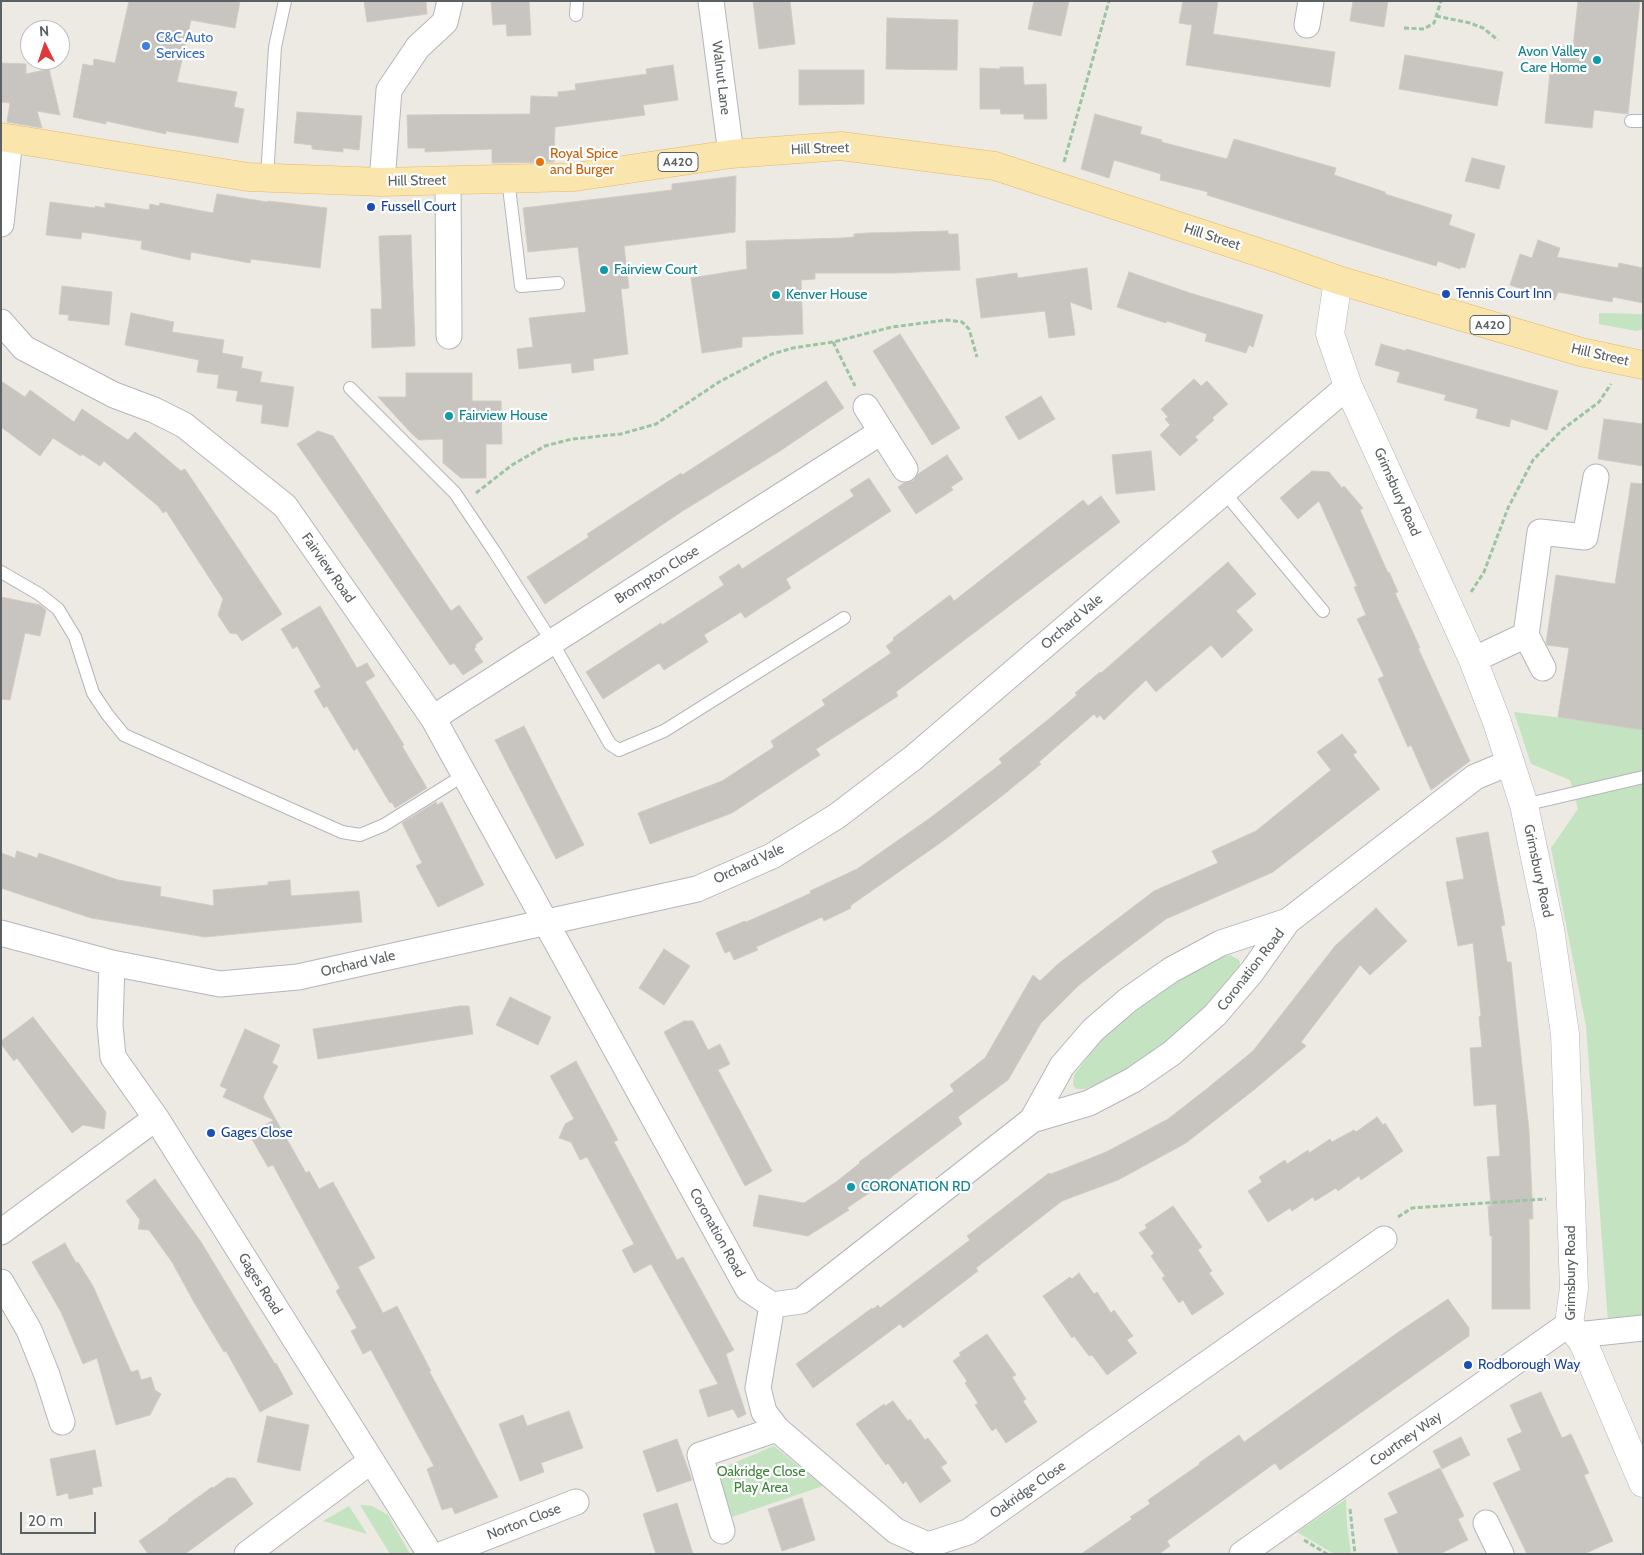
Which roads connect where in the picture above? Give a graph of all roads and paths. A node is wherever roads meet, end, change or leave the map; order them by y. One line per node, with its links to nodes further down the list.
1 (286, 1): 13 (lane)
2 (450, 1): 16 (street)
3 (577, 1): 7 (lane)
4 (711, 1): 12 (street, Walnut Lane)
5 (1109, 1): 17 (path)
6 (1441, 1): 8 (path)
7 (576, 15)
8 (1436, 16): 9 (path); 10 (path)
9 (1404, 28)
10 (1498, 40)
11 (6, 137): 13 (main road, Hill Street / A420); 18 (street)
12 (730, 154): 14 (main road, Hill Street / A420); 17 (main road, Hill Street / A420)
13 (267, 178): 16 (main road, Hill Street / A420)
14 (508, 179): 15 (main road, Hill Street / A420); 20 (lane)
15 (448, 180): 16 (main road, Hill Street / A420); 22 (street)
16 (382, 182)
17 (1057, 186): 19 (main road, Hill Street / A420)
18 (1, 224)
19 (1338, 280): 25 (main road, Hill Street / A420); 26 (street, Grimsbury Road)
20 (558, 283)
21 (1, 322): 42 (street, Fairview Road)
22 (449, 336)
23 (833, 342): 24 (path); 28 (path); 33 (path)
24 (977, 357)
25 (1634, 363): 36 (path)
26 (1348, 386): 32 (street, Orchard Vale); 36 (street, Grimsbury Road)
27 (350, 388): 33 (lane)
28 (866, 407): 29 (street)
29 (882, 432): 30 (street); 39 (street, Brompton Close)
30 (905, 469)
31 (1596, 477): 38 (street)
32 (1224, 492): 35 (lane); 48 (street, Orchard Vale)
33 (462, 504): 39 (lane)
34 (1, 572): 44 (lane)
35 (1323, 611)
36 (1454, 617): 40 (street, Grimsbury Road)
37 (844, 618): 39 (lane)
38 (1526, 635): 40 (street); 41 (street)
39 (552, 642): 42 (street, Brompton Close)
40 (1473, 660): 43 (street, Grimsbury Road)
41 (1543, 668)
42 (433, 718): 44 (street, Fairview Road)
43 (1511, 762): 46 (street, Grimsbury Road); 47 (street, Coronation Road)
44 (464, 775): 48 (street, Fairview Road)
45 (1643, 777): 46 (lane)
46 (1524, 805): 53 (street, Grimsbury Road)
47 (1288, 921): 52 (street, Coronation Road); 52 (street, Coronation Road)
48 (545, 922): 50 (street, Orchard Vale); 57 (street, Coronation Road)
49 (1, 933): 50 (street, Orchard Vale)
50 (112, 964): 51 (street, Gages Road)
51 (156, 1118): 54 (street); 62 (street, Gages Road)
52 (1032, 1120): 57 (street, Coronation Road)
53 (1570, 1198): 55 (path); 59 (street, Grimsbury Road)
54 (1, 1232)
55 (1384, 1239): 61 (street, Oakridge Close)
56 (1, 1282): 60 (street)
57 (772, 1305): 61 (street, Oakridge Close)
58 (1643, 1328): 59 (street)
59 (1573, 1329): 63 (street, Courtney Way); 64 (street, Grimsbury Road)
60 (62, 1422)
61 (777, 1429): 67 (street)
62 (371, 1461): 68 (street); 69 (street, Gages Road)
63 (1347, 1481): 71 (street, Courtney Way); 72 (path)
64 (1643, 1483)
65 (576, 1502): 70 (street, Norton Close)
66 (1486, 1523): 73 (street)
67 (722, 1532)
68 (249, 1553)
69 (430, 1554)
70 (443, 1554)
71 (1242, 1554)
72 (1355, 1554)
73 (1501, 1554)

